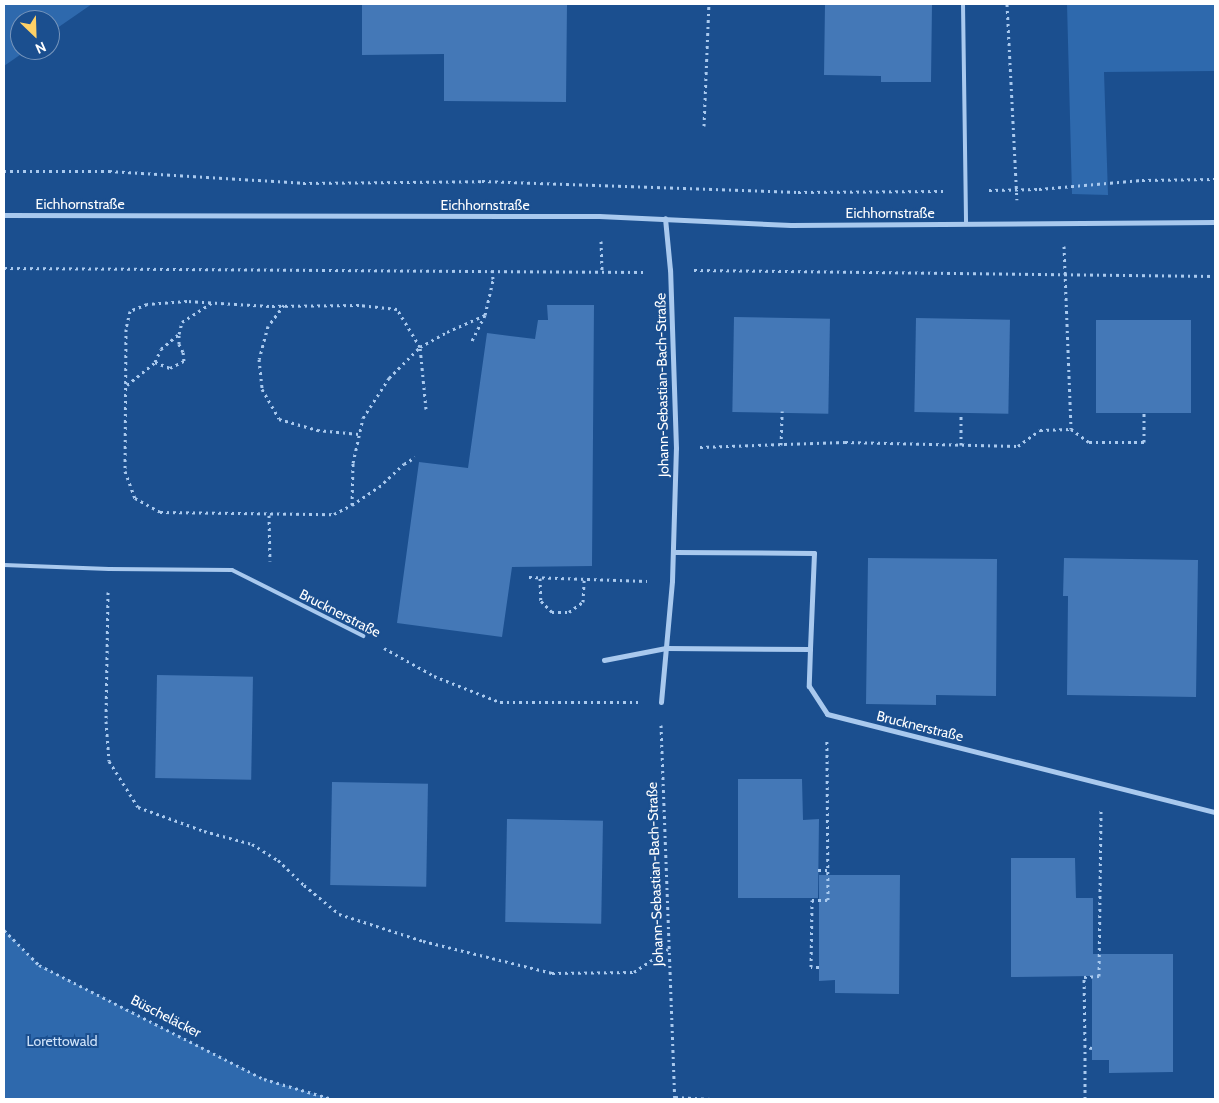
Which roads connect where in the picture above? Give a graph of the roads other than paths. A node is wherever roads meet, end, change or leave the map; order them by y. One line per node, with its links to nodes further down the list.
1 (962, 4): 5 (lane)
2 (4, 215): 3 (street, Eichhornstraße)
3 (666, 218): 5 (street, Eichhornstraße); 6 (street, Johann-Sebastian-Bach-Straße)
4 (1215, 222): 5 (street, Eichhornstraße)
5 (966, 224)
6 (674, 552): 9 (street, Johann-Sebastian-Bach-Straße); 10 (street)
7 (4, 564): 8 (lane, Brucknerstraße)
8 (363, 636)
9 (666, 648): 10 (street); 11 (street); 12 (street, Johann-Sebastian-Bach-Straße)
10 (810, 649): 13 (street, Brucknerstraße)
11 (604, 660)
12 (660, 702)
13 (1215, 812)

